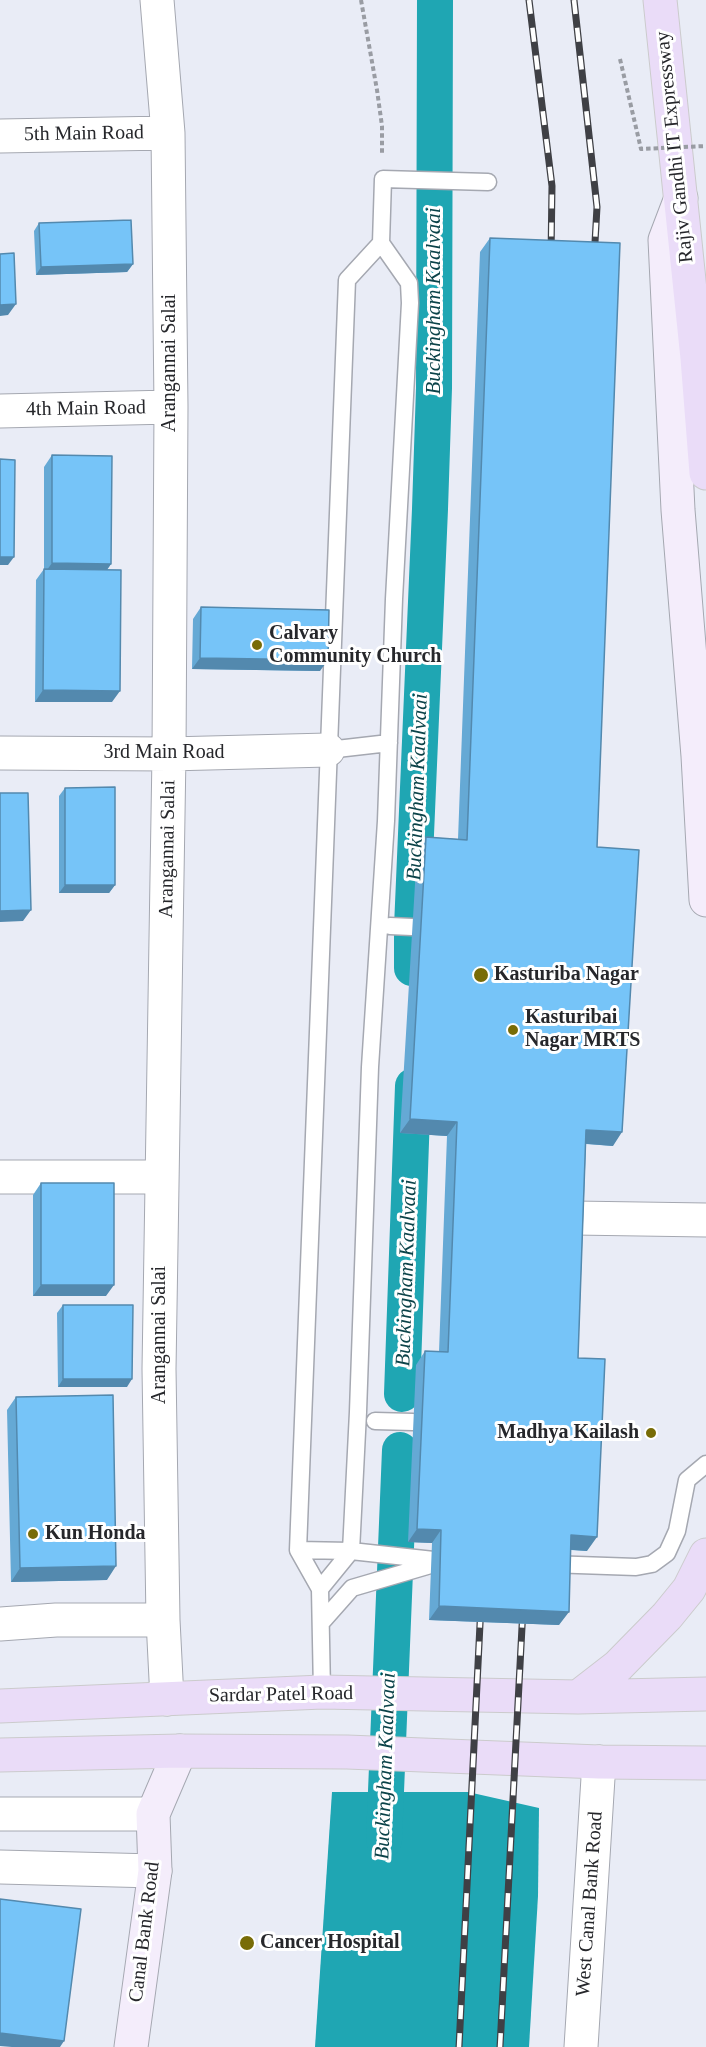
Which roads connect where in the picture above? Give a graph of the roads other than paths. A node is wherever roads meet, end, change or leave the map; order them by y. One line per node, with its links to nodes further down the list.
1 (157, 0): 3 (street, Arangannai Salai)
2 (660, 0): 6 (main road, Rajiv Gandhi IT Expressway)
3 (168, 133): 4 (street, 5th Main Road); 9 (street, Arangannai Salai)
4 (0, 136)
5 (488, 182): 7 (lane)
6 (681, 198): 8 (main road); 11 (main road, Rajiv Gandhi IT Expressway); 16 (street)
7 (381, 243): 12 (lane); 13 (lane)
8 (706, 286)
9 (171, 407): 10 (street, 4th Main Road); 15 (street, Arangannai Salai)
10 (0, 411)
11 (706, 473)
12 (389, 743): 13 (lane); 27 (lane)
13 (328, 750): 15 (street, 3rd Main Road); 26 (lane)
14 (0, 753): 15 (street, 3rd Main Road)
15 (169, 754): 20 (street, Arangannai Salai)
16 (706, 900)
17 (390, 926): 18 (lane)
18 (412, 927)
19 (0, 1177): 20 (street)
20 (162, 1177): 33 (street, Arangannai Salai)
21 (574, 1218): 22 (street)
22 (706, 1220)
23 (375, 1421): 24 (lane)
24 (413, 1422)
25 (706, 1464): 31 (lane)
26 (298, 1550): 27 (lane); 32 (lane)
27 (351, 1551): 30 (lane); 32 (lane)
28 (706, 1555): 38 (main road)
29 (466, 1562): 30 (lane)
30 (417, 1563): 34 (lane)
31 (534, 1564)
32 (320, 1589): 34 (lane)
33 (163, 1620): 35 (street); 39 (street, Arangannai Salai)
34 (321, 1623): 36 (lane)
35 (0, 1624)
36 (322, 1692): 38 (main road, Sardar Patel Road); 39 (main road, Sardar Patel Road)
37 (706, 1694): 38 (main road, Sardar Patel Road)
38 (578, 1697)
39 (167, 1699): 40 (main road, Sardar Patel Road)
40 (0, 1706)
41 (180, 1750): 42 (main road); 43 (main road); 46 (street, Canal Bank Road)
42 (0, 1755)
43 (599, 1762): 44 (main road); 50 (street, West Canal Bank Road)
44 (706, 1763)
45 (0, 1814): 46 (street)
46 (153, 1814): 48 (street, Canal Bank Road)
47 (0, 1867): 48 (street)
48 (155, 1871): 49 (street, Canal Bank Road)
49 (131, 2047)
50 (581, 2047)

